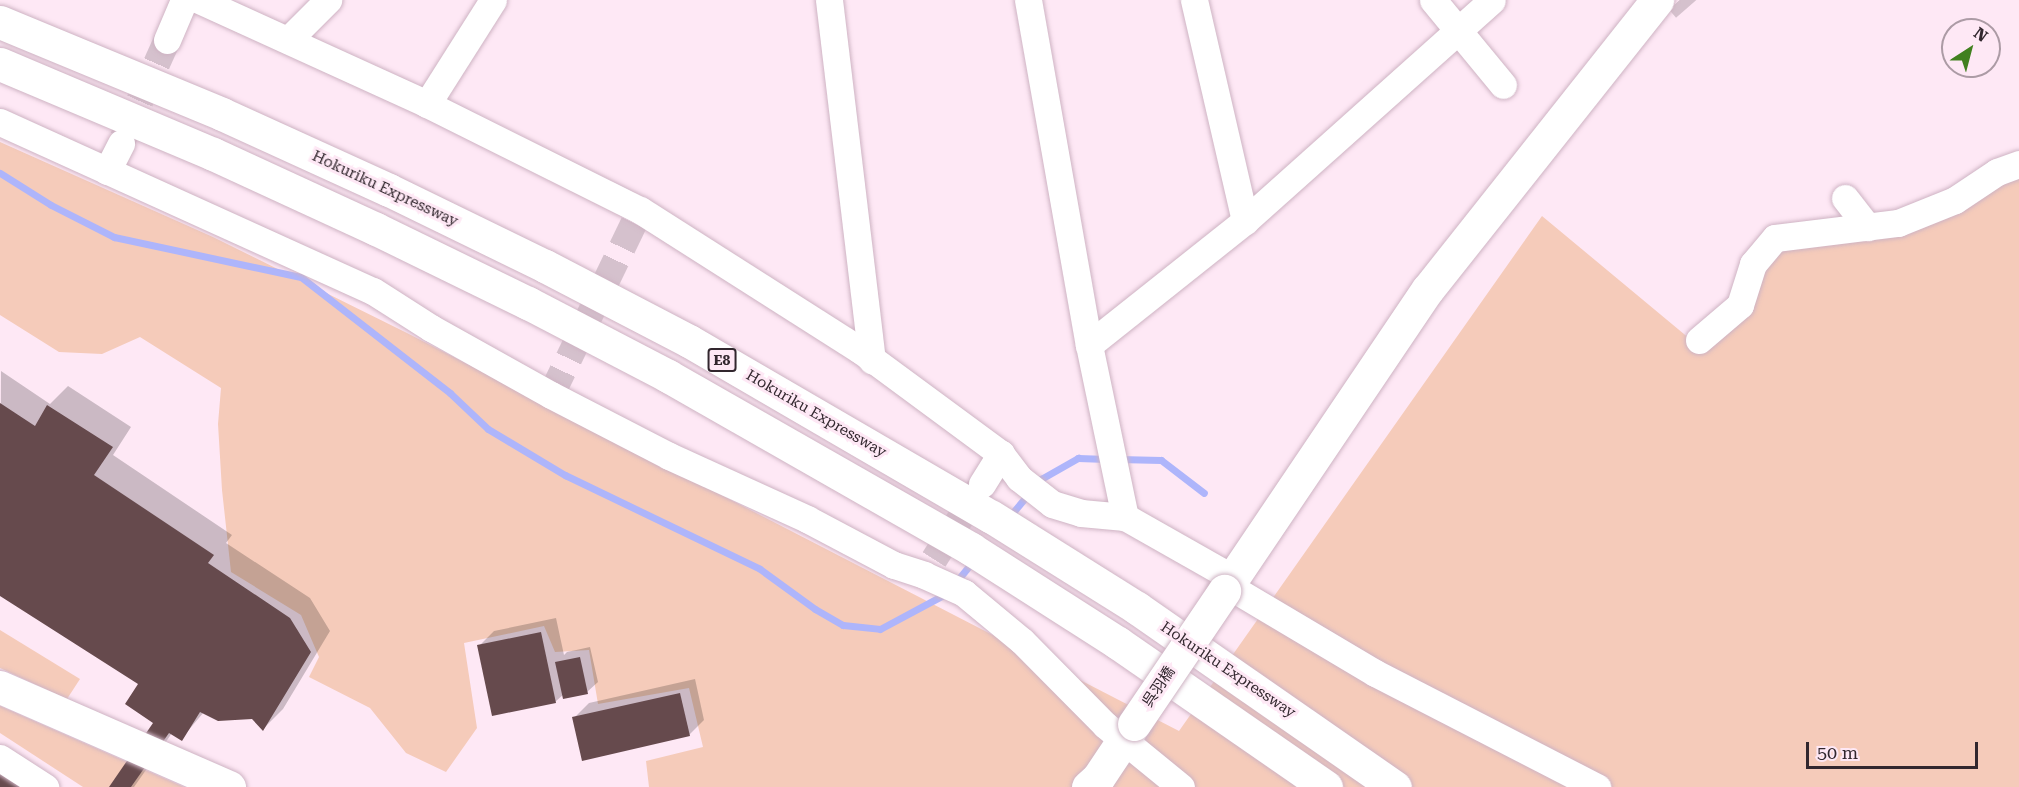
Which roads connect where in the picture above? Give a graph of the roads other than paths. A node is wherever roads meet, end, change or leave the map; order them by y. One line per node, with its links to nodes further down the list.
1 (184, 0): 13 (street)
2 (199, 0): 14 (street)
3 (328, 0): 14 (street)
4 (493, 0): 17 (street)
5 (829, 0): 27 (street)
6 (1028, 0): 26 (street)
7 (1194, 0): 23 (street)
8 (1433, 0): 12 (street)
9 (1492, 0): 12 (street)
10 (1657, 0): 31 (main road, 呉羽橋)
11 (0, 22): 40 (main road, Hokuriku Expressway / E8)
12 (1458, 30): 16 (street); 23 (street)
13 (167, 40)
14 (288, 40): 17 (street)
15 (0, 64): 39 (main road)
16 (1503, 85)
17 (427, 104): 27 (street)
18 (0, 122): 21 (street)
19 (121, 143): 21 (street)
20 (2019, 164): 24 (street)
21 (107, 171): 33 (street)
22 (1845, 198): 24 (street)
23 (1245, 221): 26 (street)
24 (1868, 227): 25 (street)
25 (1699, 340)
26 (1089, 345): 30 (street)
27 (872, 360): 28 (street)
28 (1001, 454): 29 (street); 30 (street)
29 (982, 484)
30 (1125, 517): 31 (street)
31 (1228, 585): 33 (main road, 呉羽橋, bridge); 41 (street)
32 (0, 687): 36 (main road)
33 (1129, 732): 37 (main road, 呉羽橋); 38 (street)
34 (0, 758): 35 (street)
35 (45, 787)
36 (229, 787)
37 (1088, 787)
38 (1181, 787)
39 (1326, 787)
40 (1395, 787)
41 (1597, 787)

